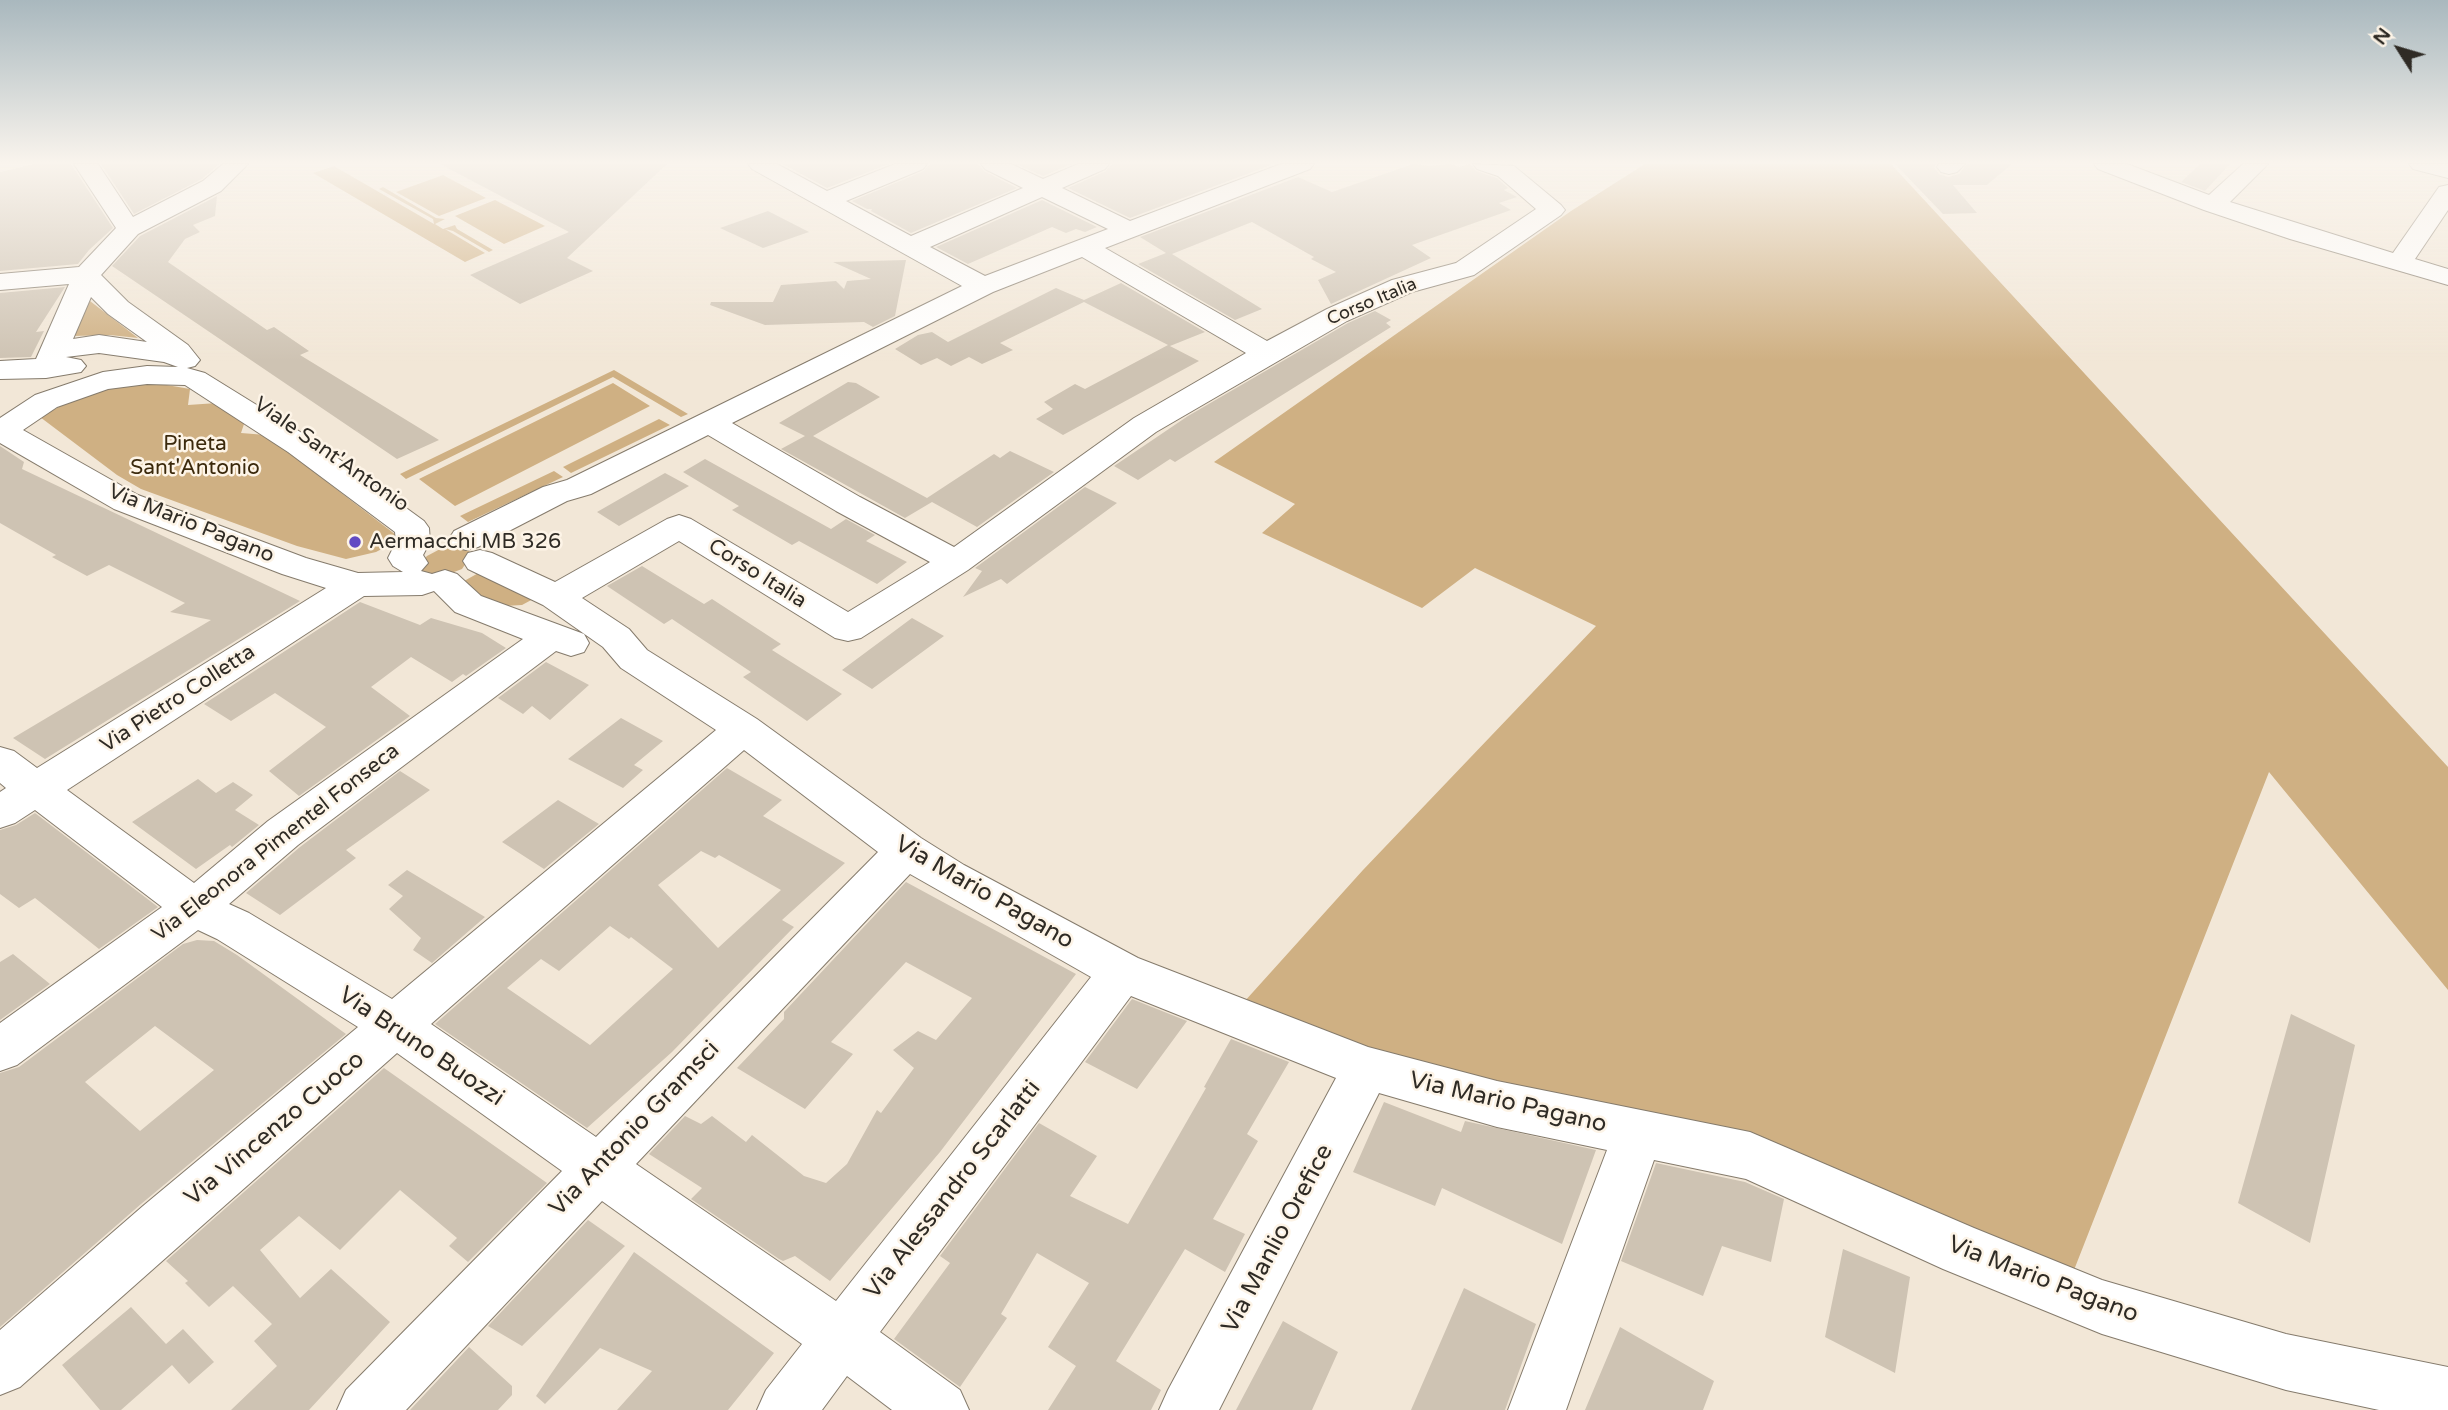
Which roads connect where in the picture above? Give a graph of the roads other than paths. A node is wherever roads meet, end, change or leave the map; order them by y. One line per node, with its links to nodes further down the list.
1 (128, 230): 11 (street)
2 (880, 230): 8 (street)
3 (947, 230): 8 (street)
4 (1127, 230): 9 (street)
5 (1522, 230): 15 (street, Corso Italia)
6 (2291, 230): 10 (street)
7 (2422, 230): 10 (street)
8 (910, 246): 14 (street)
9 (1084, 247): 14 (street); 15 (street)
10 (2399, 264): 12 (street)
11 (87, 274): 13 (street); 16 (street); 18 (street, Viale Sant'Antonio)
12 (2448, 276)
13 (0, 282)
14 (983, 286): 19 (street)
15 (1266, 353): 22 (street, Corso Italia)
16 (52, 358): 17 (street, Viale Sant'Antonio); 18 (street, Viale Sant'Antonio); 20 (street)
17 (0, 370)
18 (195, 373): 20 (street, Viale Sant'Antonio); 21 (street, Viale Sant'Antonio); 23 (street, Viale Sant'Antonio)
19 (707, 421): 21 (street); 22 (street)
20 (1, 432): 24 (street, Via Mario Pagano)
21 (471, 548): 23 (street, Via Mario Pagano); 25 (street, Via Mario Pagano)
22 (956, 562): 25 (street, Corso Italia)
23 (421, 572): 24 (street, Via Mario Pagano); 25 (street, Via Mario Pagano)
24 (352, 584): 27 (street, Via Pietro Colletta)
25 (554, 617): 26 (street, Via Mario Pagano); 29 (street, Via Eleonora Pimentel Fonseca)
26 (743, 729): 28 (street, Via Mario Pagano); 31 (street, Via Vincenzo Cuoco)
27 (12, 788): 29 (street, Via Bruno Buozzi)
28 (906, 850): 30 (street, Via Mario Pagano); 35 (street, Via Antonio Gramsci)
29 (197, 906): 31 (street, Via Bruno Buozzi); 32 (street, Via Eleonora Pimentel Fonseca)
30 (1122, 972): 33 (street, Via Mario Pagano); 36 (street, Via Alessandro Scarlatti)
31 (396, 1027): 35 (street, Via Bruno Buozzi); 37 (street, Via Vincenzo Cuoco)
32 (0, 1050)
33 (1367, 1068): 34 (street, Via Mario Pagano); 42 (street, Via Manlio Orefice)
34 (1638, 1133): 38 (street, Via Mario Pagano); 43 (street)
35 (597, 1169): 36 (street, Via Bruno Buozzi); 39 (street, Via Antonio Gramsci)
36 (840, 1337): 40 (street, Via Alessandro Scarlatti); 41 (street, Via Bruno Buozzi)
37 (0, 1367)
38 (2448, 1396)
39 (366, 1410)
40 (786, 1410)
41 (940, 1410)
42 (1188, 1410)
43 (1537, 1410)

